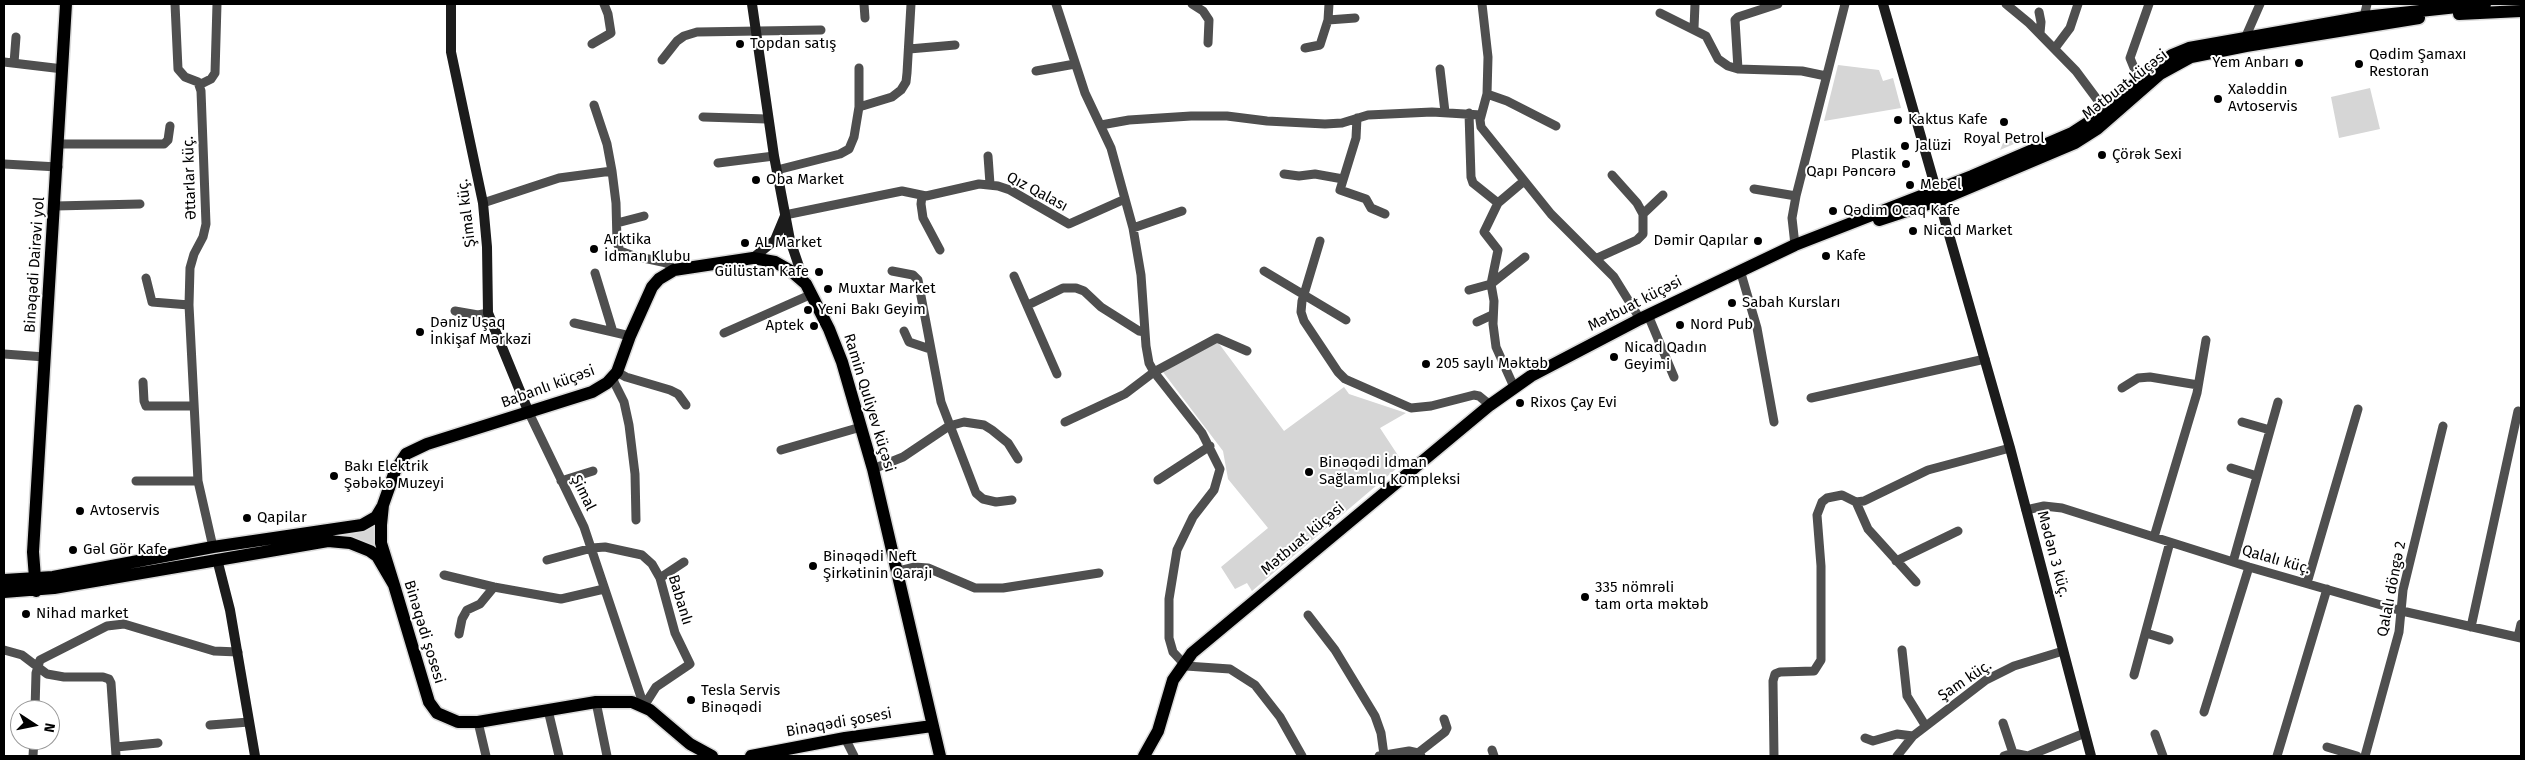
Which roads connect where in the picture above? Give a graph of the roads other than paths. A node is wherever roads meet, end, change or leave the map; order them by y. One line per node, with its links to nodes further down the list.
1 (66, 4): 48 (main road, Binəqədi Dairəvi yol)
2 (175, 4): 54 (street)
3 (217, 4): 54 (street)
4 (451, 4): 87 (main road, Şimal küç.)
5 (604, 4): 38 (street)
6 (752, 4): 33 (main road, Ramin Quliyev küçəsi)
7 (864, 4): 27 (street)
8 (911, 4): 42 (street)
9 (1056, 4): 46 (street)
10 (1192, 4): 37 (street)
11 (1330, 4): 29 (street)
12 (1482, 4): 55 (street)
13 (1695, 4): 31 (street)
14 (1778, 4): 50 (street)
15 (1845, 4): 52 (street)
16 (1883, 4): 83 (main road, Mədən 3 küç.)
17 (2006, 4): 34 (street)
18 (2078, 4): 41 (street)
19 (2149, 4): 53 (street)
20 (2260, 4): 36 (street)
21 (2367, 4): 30 (street)
22 (2485, 4): 23 (main road, Mətbuat küçəsi)
23 (2452, 8): 24 (main road, Mətbuat küçəsi); 30 (main road, Mətbuat küçəsi)
24 (2521, 11)
25 (2039, 12): 34 (street)
26 (1660, 13): 31 (street)
27 (865, 18)
28 (1355, 18): 29 (street)
29 (1328, 20): 40 (street)
30 (2365, 22): 36 (main road, Mətbuat küçəsi)
31 (1694, 28): 50 (street)
32 (821, 30): 33 (street)
33 (755, 31): 43 (street); 64 (main road, Ramin Quliyev küçəsi)
34 (2040, 33): 41 (street)
35 (16, 37): 45 (street)
36 (2246, 41): 53 (main road, Mətbuat küçəsi); 60 (main road, Mətbuat küçəsi)
37 (1208, 42)
38 (592, 44)
39 (955, 45): 42 (street)
40 (1304, 48)
41 (2055, 48): 60 (street)
42 (909, 49): 57 (street)
43 (662, 60)
44 (4, 62): 45 (street)
45 (14, 63): 48 (street)
46 (1075, 64): 51 (street); 65 (street)
47 (859, 68): 57 (street)
48 (63, 69): 68 (main road, Binəqədi Dairəvi yol)
49 (1440, 69): 58 (street)
50 (1738, 69): 52 (street)
51 (1036, 71)
52 (1826, 76): 85 (street)
53 (2139, 80): 60 (main road, Mətbuat küçəsi)
54 (199, 85): 115 (street, Əttarlar küç.)
55 (1487, 94): 61 (street); 67 (street)
56 (594, 105): 75 (street)
57 (859, 107): 74 (street)
58 (1445, 112): 59 (street); 63 (street)
59 (1469, 113): 61 (street); 88 (street)
60 (2107, 114): 83 (main road, Mətbuat küçəsi)
61 (1481, 115): 79 (street)
62 (703, 117): 64 (street)
63 (1357, 118): 65 (street); 78 (street)
64 (767, 119): 69 (main road, Ramin Quliyev küçəsi)
65 (1101, 125): 86 (street)
66 (170, 126): 68 (street)
67 (1556, 126)
68 (59, 144): 73 (main road, Binəqədi Dairəvi yol)
69 (774, 156): 71 (street); 74 (main road, Ramin Quliyev küçəsi)
70 (988, 156): 80 (street)
71 (718, 163)
72 (4, 164): 73 (street)
73 (58, 167): 90 (main road, Binəqədi Dairəvi yol)
74 (777, 170): 94 (main road, Ramin Quliyev küçəsi)
75 (612, 171): 87 (street); 96 (street)
76 (1284, 174): 78 (street)
77 (1612, 175): 93 (street)
78 (1342, 179): 92 (street)
79 (1524, 181): 88 (street); 103 (street)
80 (990, 184): 84 (street, Qız Qalası); 86 (street, Qız Qalası)
81 (1754, 188): 85 (street)
82 (1663, 195): 93 (street)
83 (1938, 195): 99 (main road, Mətbuat küçəsi); 134 (main road, Mədən 3 küç.)
84 (922, 196): 94 (street, Qız Qalası); 100 (street)
85 (1796, 196): 99 (street)
86 (1125, 199): 97 (street)
87 (483, 203): 118 (main road, Şimal küç.)
88 (1498, 203): 111 (street)
89 (140, 204): 90 (street)
90 (55, 206): 133 (main road, Binəqədi Dairəvi yol)
91 (1182, 211): 97 (street)
92 (1385, 214)
93 (1643, 214): 103 (street)
94 (785, 215): 102 (main road); 112 (main road, Ramin Quliyev küçəsi)
95 (644, 216): 96 (street)
96 (617, 223): 104 (street)
97 (1134, 228): 126 (street)
98 (1320, 241): 114 (street)
99 (1795, 245): 105 (main road, Mətbuat küçəsi)
100 (940, 250)
101 (1525, 257): 111 (street)
102 (753, 258): 104 (main road, Babanlı küçəsi); 112 (main road, Babanlı küçəsi)
103 (1597, 258): 120 (street)
104 (674, 270): 128 (main road, Babanlı küçəsi)
105 (1740, 270): 120 (main road, Mətbuat küçəsi); 152 (street)
106 (892, 271): 130 (street)
107 (1264, 271): 114 (street)
108 (595, 272): 125 (street)
109 (1014, 276): 116 (street)
110 (146, 278): 115 (street)
111 (1491, 284): 113 (street); 119 (street)
112 (809, 289): 127 (street); 156 (main road, Ramin Quliyev küçəsi)
113 (1469, 290)
114 (1303, 296): 121 (street); 146 (street)
115 (189, 305): 147 (street, Əttarlar küç.)
116 (1028, 305): 126 (street); 136 (street)
117 (455, 311): 118 (street)
118 (488, 314): 150 (main road, Şimal küç.)
119 (1492, 315): 122 (street); 141 (street)
120 (1644, 317): 138 (street); 141 (main road, Mətbuat küçəsi)
121 (1346, 320)
122 (1477, 322)
123 (574, 323): 125 (street)
124 (904, 331): 130 (street)
125 (613, 332): 128 (street)
126 (1145, 332): 135 (street)
127 (724, 334)
128 (630, 336): 137 (main road, Babanlı küçəsi)
129 (2206, 340): 140 (street)
130 (930, 349): 154 (street)
131 (1247, 351): 135 (street)
132 (4, 354): 133 (street)
133 (45, 358): 192 (main road, Binəqədi Dairəvi yol)
134 (1985, 360): 143 (street); 159 (main road, Mədən 3 küç.)
135 (1154, 372): 151 (street); 158 (street)
136 (1058, 374)
137 (615, 375): 145 (street); 150 (main road, Babanlı küçəsi); 174 (street)
138 (1674, 377)
139 (143, 382): 147 (street)
140 (2198, 385): 142 (street); 176 (street)
141 (1514, 387): 146 (main road, Mətbuat küçəsi)
142 (2122, 388)
143 (1811, 398)
144 (2278, 402): 157 (street)
145 (686, 405)
146 (1490, 405): 210 (main road, Mətbuat küçəsi)
147 (192, 406): 167 (street, Əttarlar küç.)
148 (2358, 409): 191 (street)
149 (2518, 410): 201 (street)
150 (529, 413): 168 (street, Şimal); 172 (main road, Babanlı küçəsi)
151 (1065, 422)
152 (1774, 422)
153 (2242, 422): 157 (street)
154 (949, 426): 161 (street); 163 (street); 170 (street)
155 (2443, 426): 198 (street, Qalalı döngə 2)
156 (861, 427): 160 (street); 163 (main road, Ramin Quliyev küçəsi)
157 (2270, 430): 165 (street)
158 (1210, 446): 166 (street); 210 (street)
159 (2010, 448): 171 (street); 173 (main road, Mədən 3 küç.)
160 (781, 450)
161 (1018, 460)
162 (2231, 468): 165 (street)
163 (873, 470): 185 (main road, Ramin Quliyev küçəsi)
164 (593, 471): 168 (street)
165 (2258, 476): 183 (street)
166 (1158, 480)
167 (198, 481): 169 (street); 179 (street, Əttarlar küç.)
168 (561, 481): 178 (street, Şimal)
169 (136, 482)
170 (1012, 500)
171 (1856, 502): 182 (street); 246 (street)
172 (383, 505): 179 (main road, Binəqədi şosesi); 193 (main road)
173 (2026, 510): 176 (street, Qalalı küç.); 208 (main road, Mədən 3 küç.)
174 (636, 520)
175 (1958, 531): 182 (street)
176 (2154, 537): 177 (street, Qalalı küç.)
177 (2170, 542): 183 (street, Qalalı küç.); 202 (street)
178 (592, 548): 180 (street, Babanlı); 188 (street, Babanlı); 195 (street, Şimal)
179 (215, 553): 192 (main road, Binəqədi şosesi); 193 (main road, Binəqədi şosesi); 209 (main road)
180 (547, 560)
181 (684, 562): 188 (street)
182 (1896, 562): 190 (street)
183 (2233, 562): 184 (street, Qalalı küç.)
184 (2249, 566): 191 (street, Qalalı küç.); 217 (street)
185 (898, 571): 186 (street); 224 (main road, Ramin Quliyev küçəsi)
186 (1099, 573)
187 (444, 575): 194 (street)
188 (660, 578): 215 (street, Babanlı)
189 (4, 580): 192 (main road, Binəqədi şosesi)
190 (1916, 582)
191 (2307, 583): 196 (street, Qalalı küç.)
192 (35, 585): 197 (main road, Binəqədi şosesi)
193 (394, 585): 220 (main road, Binəqədi şosesi)
194 (494, 587): 195 (street); 203 (street)
195 (604, 589): 215 (street, Şimal)
196 (2327, 589): 198 (street, Qalalı küç.); 250 (street)
197 (4, 592)
198 (2402, 611): 201 (street, Qalalı küç.); 252 (street, Qalalı döngə 2)
199 (1308, 615): 245 (street)
200 (2521, 624): 204 (street)
201 (2471, 627): 204 (street, Qalalı küç.)
202 (2146, 633): 205 (street); 212 (street)
203 (460, 634)
204 (2520, 638)
205 (2169, 640)
206 (4, 650): 211 (street)
207 (1902, 650): 223 (street)
208 (2063, 651): 223 (street, Şam küç.); 225 (main road, Mədən 3 küç.)
209 (238, 652): 211 (street); 219 (main road)
210 (1182, 664): 243 (main road, Mətbuat küçəsi); 244 (street)
211 (37, 668): 213 (street); 232 (street)
212 (2134, 675)
213 (35, 700)
214 (596, 702): 215 (main road, Binəqədi şosesi); 216 (main road, Binəqədi şosesi); 238 (street)
215 (644, 706): 239 (main road, Binəqədi şosesi)
216 (548, 710): 220 (main road, Binəqədi şosesi); 237 (street)
217 (2204, 712)
218 (1444, 719): 233 (street)
219 (250, 722): 222 (street); 235 (main road)
220 (478, 722): 236 (street)
221 (2003, 723): 234 (street)
222 (210, 725)
223 (1925, 725): 227 (street, Şam küç.)
224 (932, 726): 228 (main road, Binəqədi şosesi); 242 (main road, Ramin Quliyev küçəsi)
225 (2085, 733): 234 (street); 248 (main road, Mədən 3 küç.)
226 (2156, 734): 249 (street)
227 (1912, 736): 229 (street); 247 (street, Şam küç.)
228 (845, 738): 240 (main road, Binəqədi şosesi); 241 (street)
229 (1865, 738)
230 (158, 743): 232 (street)
231 (2327, 747): 251 (street)
232 (116, 752)
233 (1420, 755): 245 (street)
234 (2008, 755)
235 (255, 756)
236 (486, 756)
237 (559, 756)
238 (607, 756)
239 (708, 756)
240 (751, 756)
241 (854, 756)
242 (940, 756)
243 (1144, 756)
244 (1302, 756)
245 (1381, 756)
246 (1774, 756)
247 (1896, 756)
248 (2091, 756)
249 (2162, 756)
250 (2276, 756)
251 (2357, 756)
252 (2365, 756)

